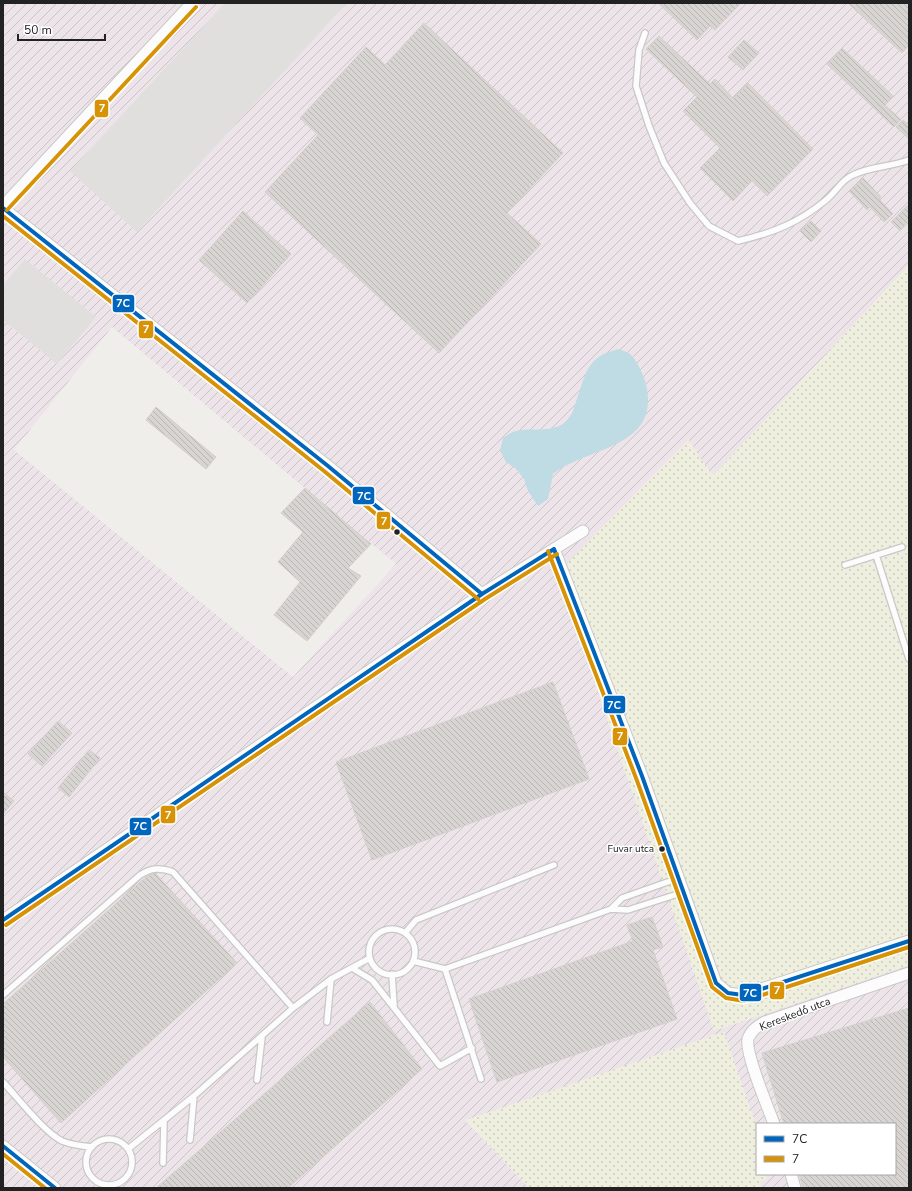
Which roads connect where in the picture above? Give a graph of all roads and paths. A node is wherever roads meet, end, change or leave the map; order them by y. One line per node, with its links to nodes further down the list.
1 (192, 3): 4 (street)
2 (645, 33): 3 (lane)
3 (909, 160)
4 (3, 207): 10 (street)
5 (583, 531): 7 (street)
6 (902, 547): 8 (lane)
7 (554, 549): 10 (street); 13 (street)
8 (876, 555): 9 (lane); 11 (lane)
9 (845, 565)
10 (482, 594): 16 (street)
11 (909, 659)
12 (554, 865): 17 (lane)
13 (679, 878): 14 (street); 15 (lane)
14 (684, 892): 15 (lane); 18 (street)
15 (611, 909): 22 (lane)
16 (3, 920)
17 (405, 933): 19 (lane); 20 (lane)
18 (909, 941)
19 (370, 958): 21 (lane); 24 (lane)
20 (413, 960): 22 (lane); 24 (lane)
21 (352, 968): 25 (lane); 27 (lane)
22 (445, 969): 31 (lane)
23 (909, 973): 37 (street, Kereskedő utca)
24 (392, 974): 27 (lane)
25 (331, 979): 28 (lane); 29 (lane)
26 (3, 995): 28 (lane)
27 (394, 1007): 31 (lane)
28 (294, 1008): 30 (lane)
29 (328, 1022)
30 (262, 1038): 33 (lane); 35 (lane)
31 (472, 1048): 32 (lane)
32 (481, 1079)
33 (257, 1080)
34 (3, 1082): 40 (lane)
35 (194, 1096): 36 (lane); 38 (lane)
36 (164, 1122): 41 (lane); 42 (lane)
37 (774, 1123)
38 (190, 1140)
39 (3, 1146): 44 (street)
40 (92, 1147): 41 (lane); 41 (lane)
41 (128, 1149)
42 (163, 1163)
43 (791, 1175): 45 (street)
44 (55, 1188)
45 (796, 1188)

